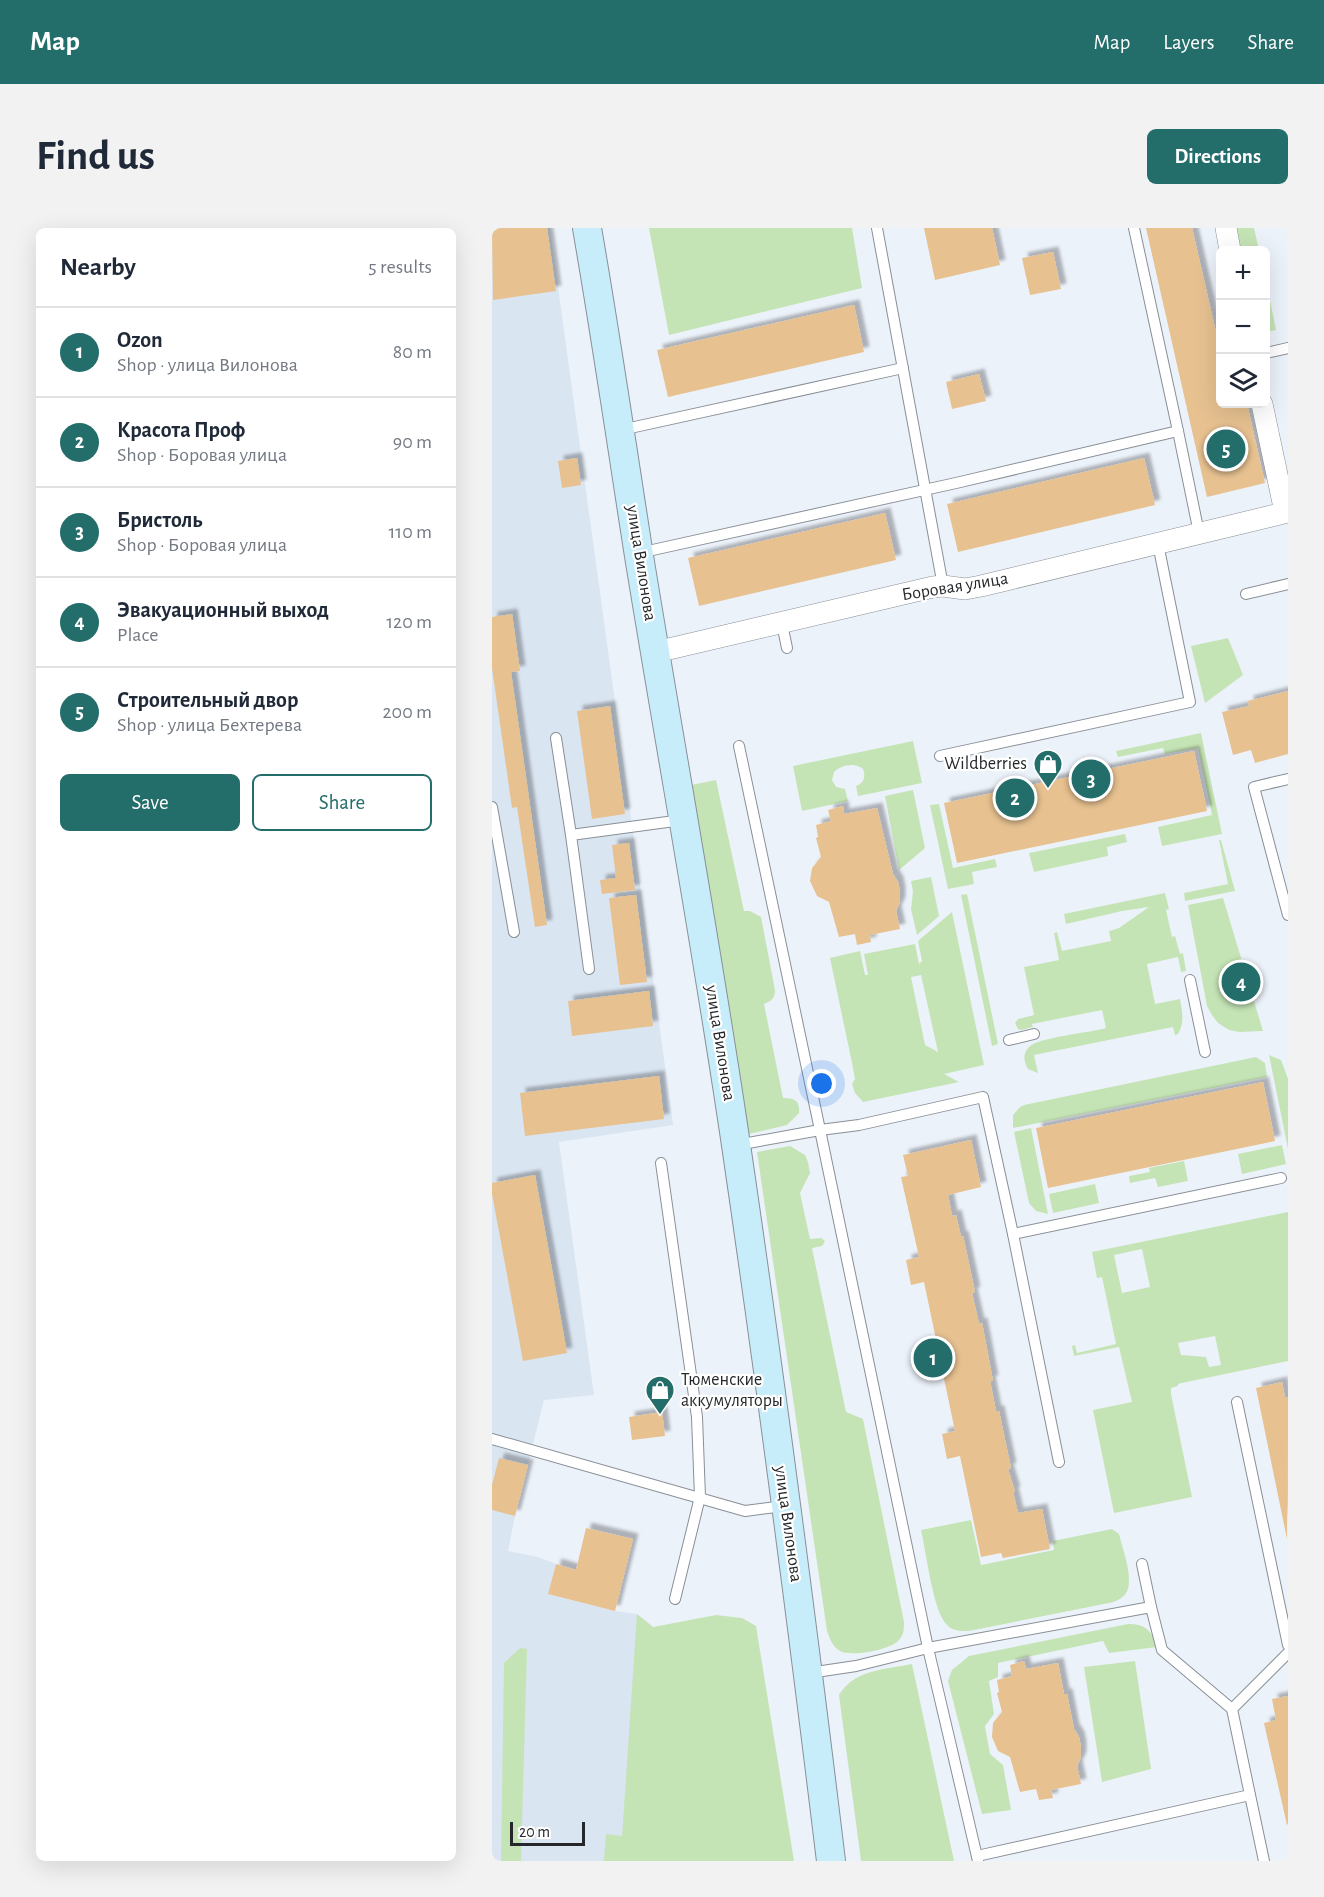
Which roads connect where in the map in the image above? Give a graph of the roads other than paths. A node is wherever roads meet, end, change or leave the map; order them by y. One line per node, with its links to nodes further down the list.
1 (587, 228): 10 (street, улица Вилонова)
2 (877, 228): 8 (lane)
3 (1134, 228): 11 (lane)
4 (1226, 228): 5 (street)
5 (1229, 246)
6 (1288, 348): 7 (lane)
7 (1270, 352)
8 (903, 368): 10 (lane); 12 (lane)
9 (1263, 408): 13 (street)
10 (621, 430): 16 (street, улица Вилонова)
11 (1178, 431): 12 (lane); 14 (lane)
12 (925, 489): 16 (lane); 18 (lane)
13 (1287, 512): 14 (street, Боровая улица)
14 (1199, 533): 15 (street, Боровая улица)
15 (1158, 544): 18 (street, Боровая улица); 25 (lane)
16 (639, 553): 22 (street, улица Вилонова)
17 (1288, 584): 19 (lane)
18 (943, 586): 20 (street, Боровая улица)
19 (1246, 594)
20 (782, 624): 21 (lane); 22 (street, Боровая улица)
21 (788, 648)
22 (656, 652): 28 (street, улица Вилонова)
23 (556, 738): 29 (lane)
24 (739, 746): 37 (lane)
25 (940, 756)
26 (1288, 779): 30 (lane)
27 (492, 807): 31 (lane)
28 (685, 819): 29 (lane); 38 (street, улица Вилонова)
29 (571, 835): 32 (lane)
30 (1288, 915)
31 (514, 932)
32 (589, 969)
33 (1190, 980): 36 (lane)
34 (1034, 1034): 35 (lane)
35 (1009, 1040)
36 (1205, 1052)
37 (820, 1130): 38 (lane); 41 (lane); 51 (lane)
38 (736, 1145): 46 (street, улица Вилонова)
39 (661, 1163): 45 (lane)
40 (1281, 1178): 41 (lane)
41 (1013, 1234): 44 (lane)
42 (1237, 1402): 50 (lane)
43 (492, 1439): 45 (lane)
44 (1059, 1462)
45 (700, 1497): 46 (lane); 48 (lane)
46 (786, 1506): 53 (street, улица Вилонова)
47 (1142, 1564): 49 (lane)
48 (675, 1599)
49 (1151, 1607): 51 (lane); 54 (lane)
50 (1288, 1645)
51 (928, 1648): 53 (lane); 56 (lane)
52 (1288, 1653): 54 (lane)
53 (808, 1673): 57 (street, улица Вилонова)
54 (1232, 1709): 55 (lane)
55 (1250, 1796): 56 (lane); 58 (lane)
56 (978, 1859)
57 (831, 1861)
58 (1264, 1861)

